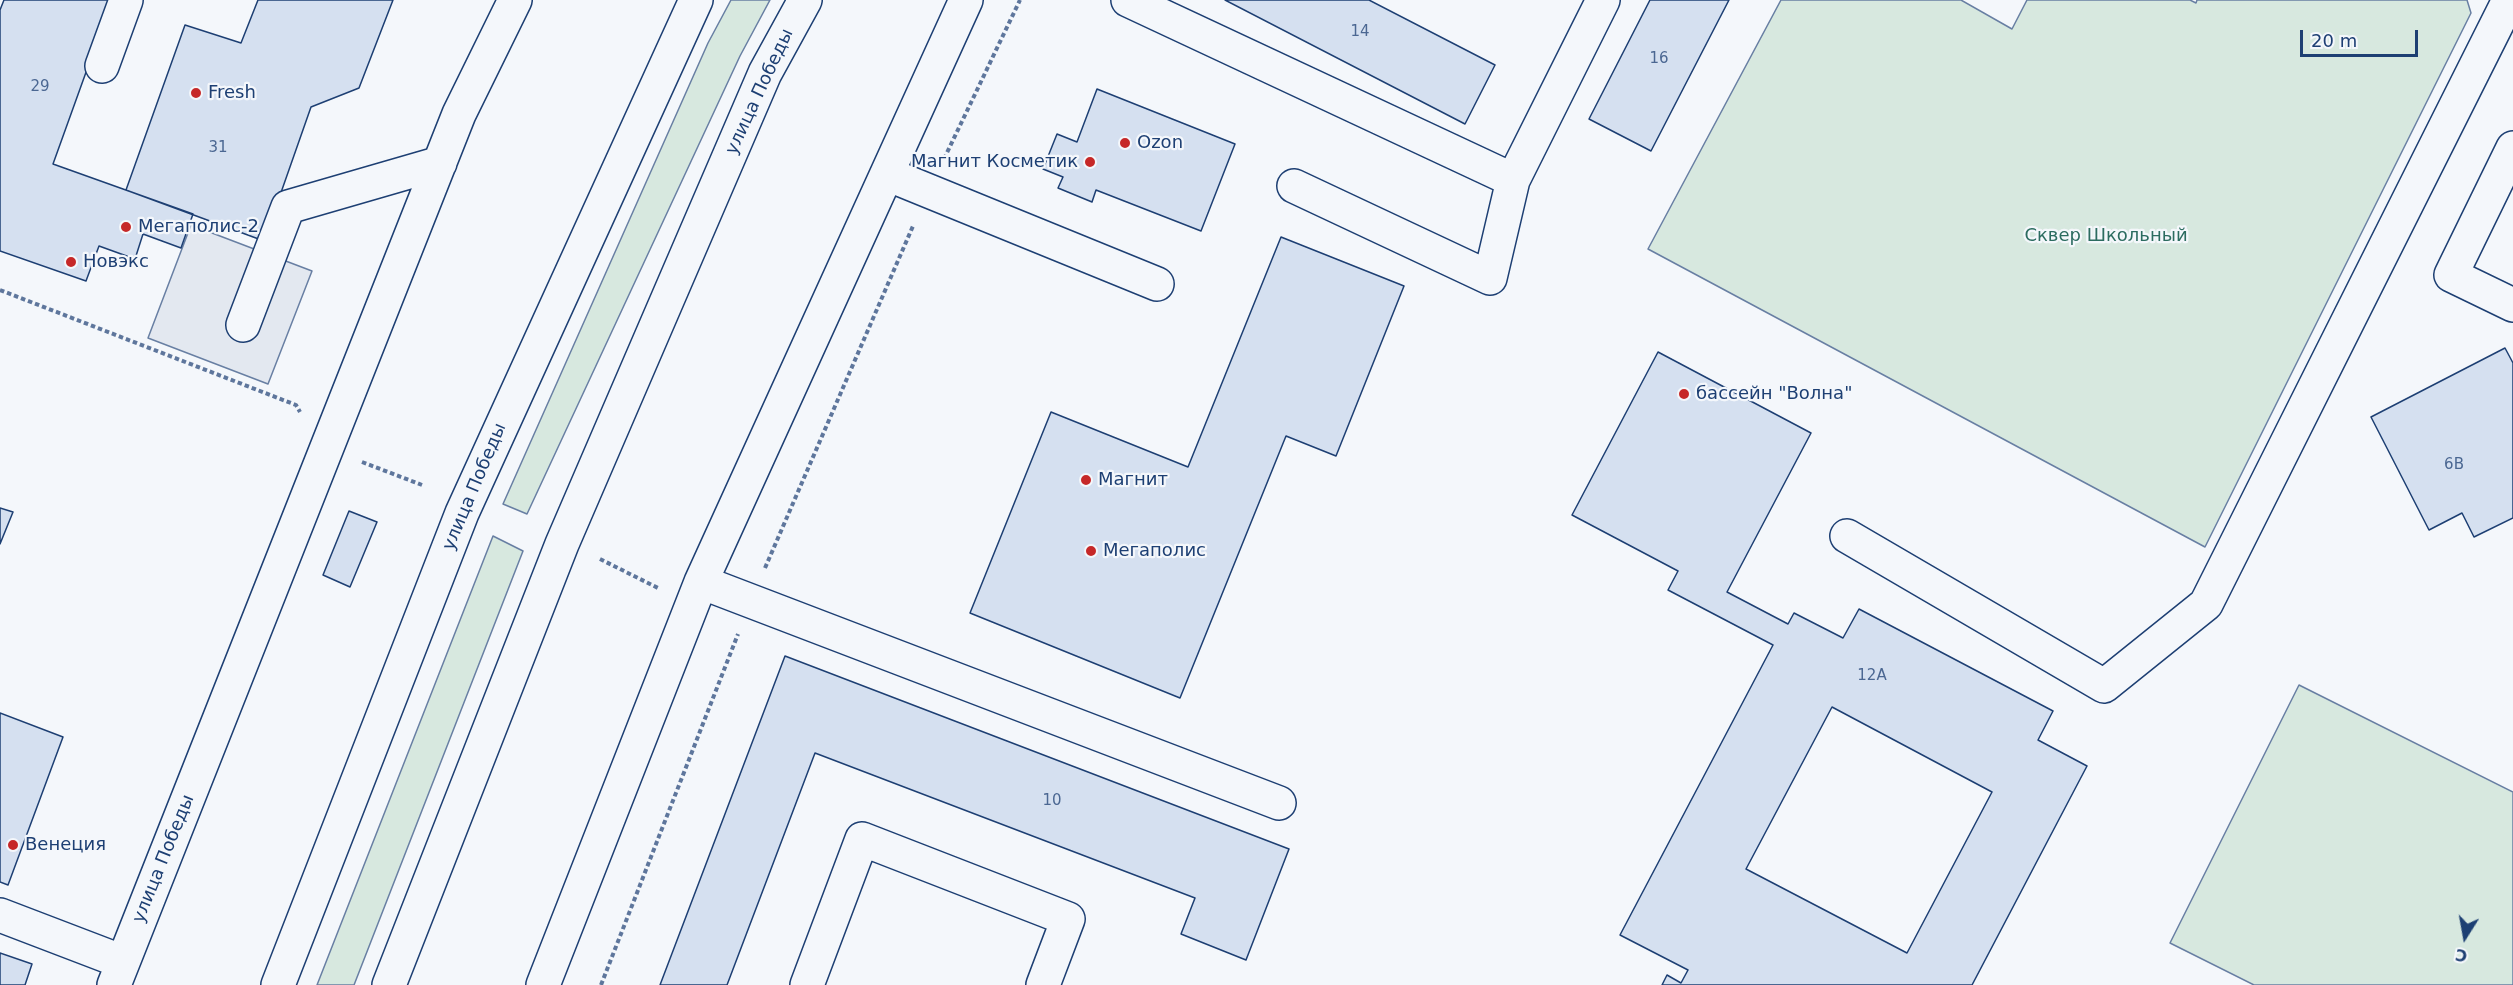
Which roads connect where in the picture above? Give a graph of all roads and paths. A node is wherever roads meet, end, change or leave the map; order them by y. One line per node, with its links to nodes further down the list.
1 (126, 0): 10 (street)
2 (515, 0): 12 (street, улица Победы)
3 (696, 0): 32 (street, улица Победы)
4 (805, 0): 33 (street, улица Победы)
5 (966, 0): 13 (street)
6 (1020, 0): 16 (path)
7 (1128, 0): 14 (street)
8 (1603, 0): 14 (street)
9 (2509, 0): 24 (street)
10 (102, 66)
11 (2513, 148): 19 (street)
12 (440, 163): 20 (street); 31 (street, улица Победы)
13 (887, 174): 16 (street); 26 (street)
14 (1513, 180): 15 (street)
15 (1294, 186)
16 (929, 191): 17 (street); 28 (path)
17 (1157, 284)
18 (0, 290): 21 (path)
19 (2513, 305)
20 (243, 325)
21 (301, 414)
22 (357, 452): 23 (path)
23 (422, 485)
24 (1846, 537)
25 (600, 559): 27 (path)
26 (701, 582): 28 (street); 34 (street)
27 (661, 589)
28 (751, 601): 29 (street); 35 (path)
29 (1279, 803)
30 (0, 915): 31 (street)
31 (118, 973)
32 (279, 985)
33 (389, 985)
34 (543, 985)
35 (601, 985)
36 (807, 985): 37 (street)
37 (1043, 985)

